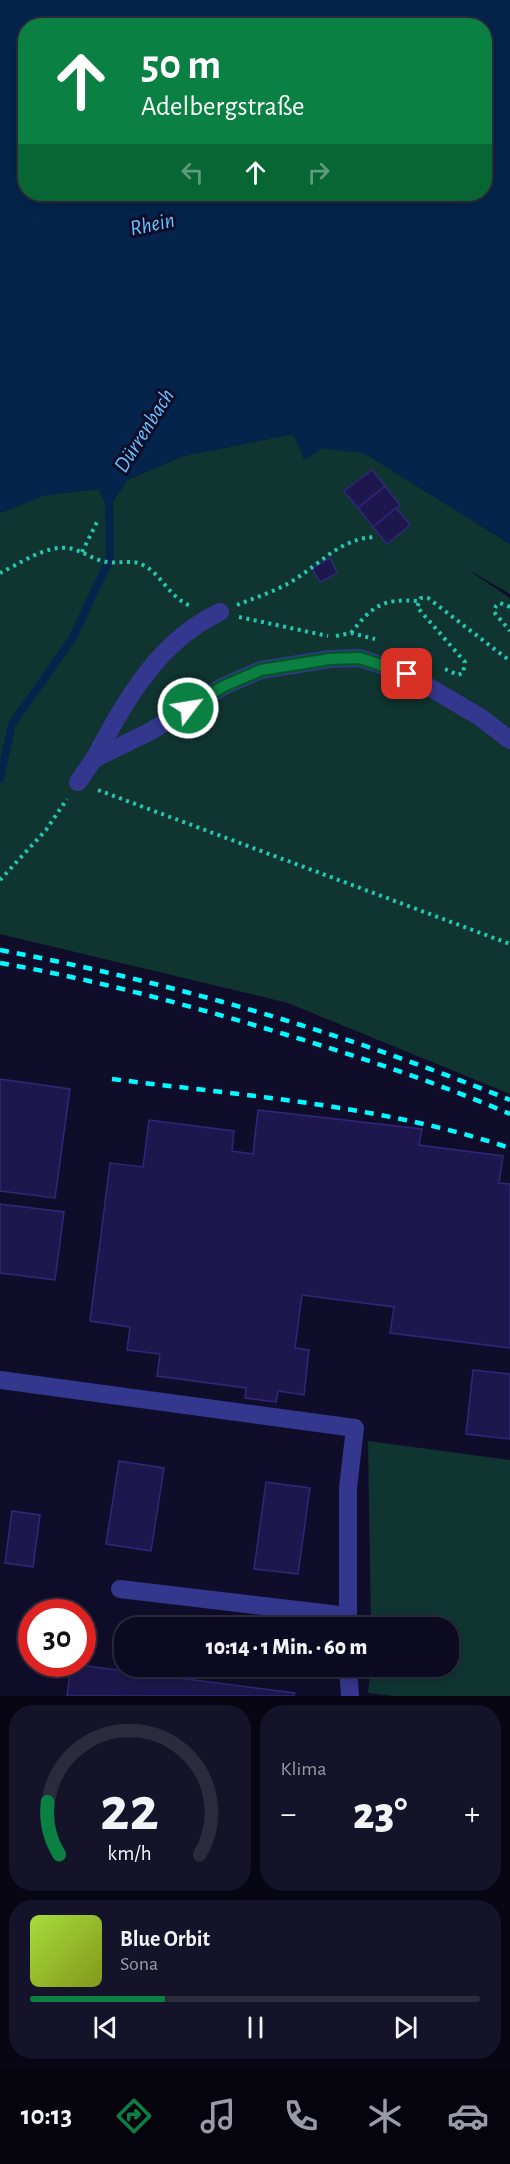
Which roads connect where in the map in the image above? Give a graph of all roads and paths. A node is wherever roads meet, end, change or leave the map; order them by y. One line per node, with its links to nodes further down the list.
1 (98, 520): 3 (path)
2 (377, 537): 7 (path)
3 (84, 553): 4 (path); 7 (path)
4 (0, 573)
5 (418, 601): 9 (path); 11 (path); 12 (path)
6 (510, 607): 8 (path)
7 (215, 615): 9 (path); 13 (street)
8 (510, 631)
9 (351, 633): 10 (path)
10 (377, 639)
11 (510, 661)
12 (440, 667)
13 (121, 710): 14 (street); 16 (street)
14 (151, 731): 15 (street); 16 (street)
15 (510, 740)
16 (94, 759): 17 (street)
17 (78, 782): 18 (path); 19 (path)
18 (0, 880)
19 (510, 944)
20 (0, 1380): 23 (street)
21 (120, 1589): 22 (street)
22 (313, 1617)
23 (348, 1617)
24 (349, 1677): 25 (street)
25 (350, 1696)

